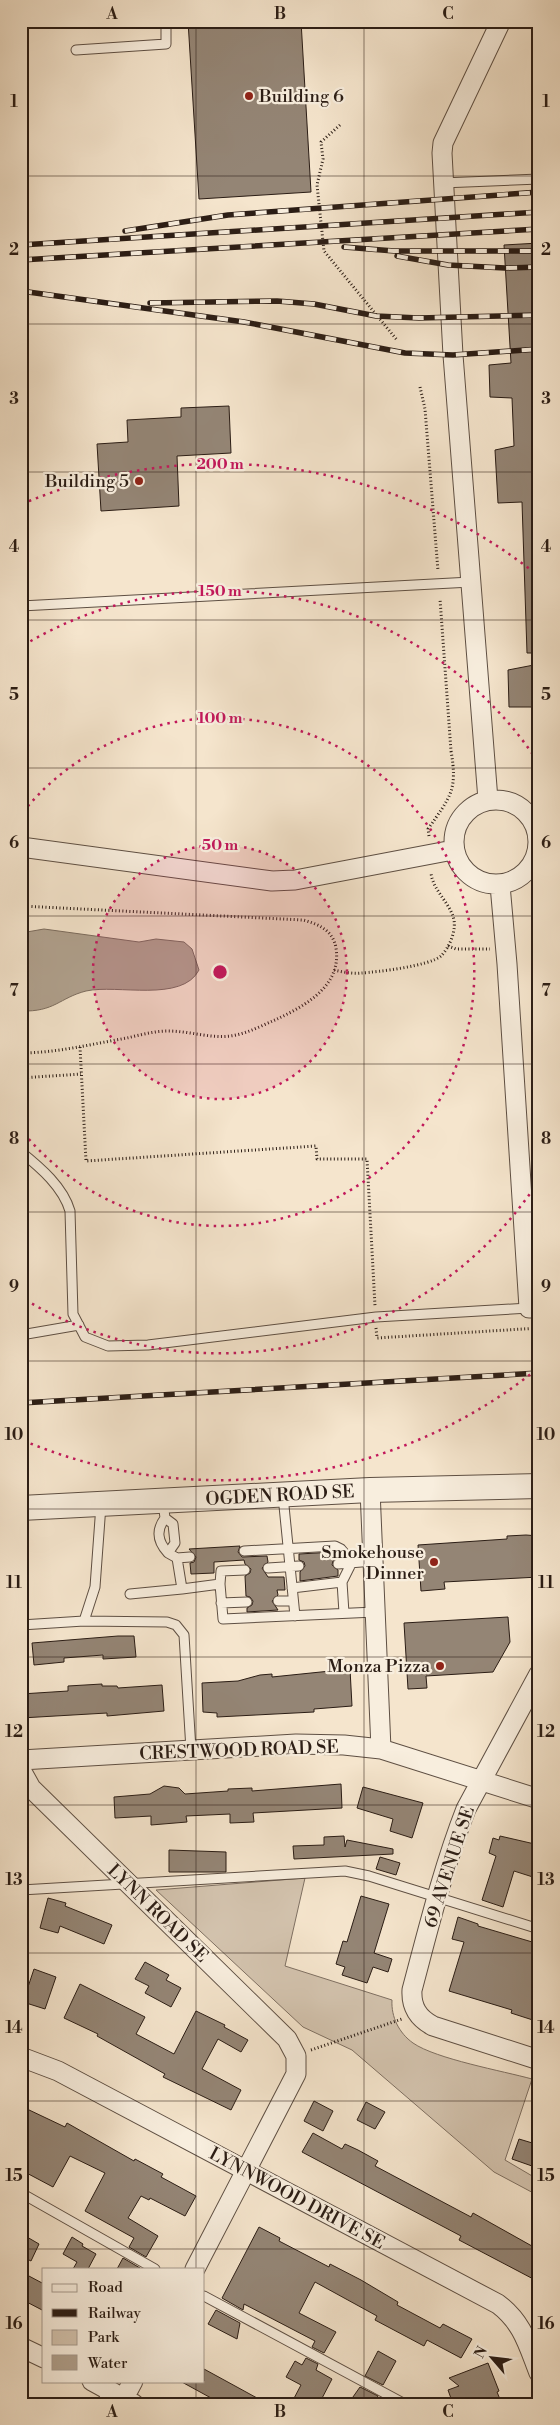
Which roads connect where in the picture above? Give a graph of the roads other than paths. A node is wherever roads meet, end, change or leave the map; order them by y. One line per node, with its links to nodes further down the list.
1 (166, 21): 3 (lane)
2 (501, 21): 5 (street)
3 (76, 50)
4 (539, 179): 5 (lane)
5 (442, 183): 6 (street)
6 (471, 582): 7 (lane); 8 (street)
7 (21, 606)
8 (488, 800): 9 (street); 11 (street)
9 (539, 839): 12 (street)
10 (21, 847): 11 (street)
11 (454, 850): 12 (street)
12 (500, 884): 14 (street)
13 (21, 1152): 15 (lane)
14 (534, 1308): 15 (lane)
15 (79, 1325): 16 (lane)
16 (21, 1335)
17 (539, 1486): 18 (street, OGDEN ROAD SE)
18 (370, 1490): 19 (street, OGDEN ROAD SE); 28 (street)
19 (283, 1494): 22 (street, OGDEN ROAD SE); 23 (lane)
20 (101, 1504): 21 (street, OGDEN ROAD SE); 22 (street, OGDEN ROAD SE); 46 (lane)
21 (21, 1508)
22 (164, 1509): 25 (lane); 25 (lane)
23 (288, 1547): 24 (lane); 29 (lane); 31 (lane)
24 (244, 1552)
25 (168, 1553): 27 (lane)
26 (190, 1557): 27 (lane)
27 (177, 1558): 37 (lane)
28 (373, 1561): 29 (lane); 43 (street)
29 (352, 1562): 30 (lane); 34 (lane)
30 (338, 1564)
31 (295, 1566): 32 (lane); 36 (lane)
32 (268, 1568)
33 (245, 1570): 35 (lane)
34 (342, 1582): 36 (lane); 44 (lane)
35 (220, 1584): 37 (lane); 42 (lane)
36 (292, 1588): 40 (lane)
37 (182, 1589): 38 (lane)
38 (130, 1594)
39 (278, 1601): 40 (lane)
40 (293, 1601): 45 (lane)
41 (247, 1602): 42 (lane)
42 (221, 1603): 45 (lane)
43 (375, 1612): 44 (lane); 50 (street)
44 (344, 1613): 45 (lane)
45 (295, 1616)
46 (84, 1621): 47 (lane); 49 (lane)
47 (21, 1625)
48 (539, 1674): 53 (street, 69 AVENUE SE)
49 (191, 1750): 50 (street, CRESTWOOD ROAD SE); 51 (street, CRESTWOOD ROAD SE)
50 (381, 1750): 53 (street, CRESTWOOD ROAD SE)
51 (21, 1760)
52 (21, 1770): 55 (street, LYNN ROAD SE)
53 (480, 1782): 54 (street, CRESTWOOD ROAD SE); 57 (street, 69 AVENUE SE)
54 (539, 1799)
55 (129, 1884): 56 (lane); 57 (lane); 61 (street, LYNN ROAD SE)
56 (21, 1890)
57 (436, 1898): 58 (lane); 60 (street, 69 AVENUE SE)
58 (539, 1929)
59 (21, 2057): 61 (street, LYNNWOOD DRIVE SE)
60 (539, 2060)
61 (246, 2171): 64 (street); 68 (street, LYNNWOOD DRIVE SE)
62 (21, 2193): 63 (lane)
63 (153, 2268)
64 (196, 2268)
65 (205, 2297): 71 (lane)
66 (21, 2347): 67 (street)
67 (42, 2357)
68 (539, 2373)
69 (132, 2382): 70 (street)
70 (112, 2395)
71 (405, 2404)

